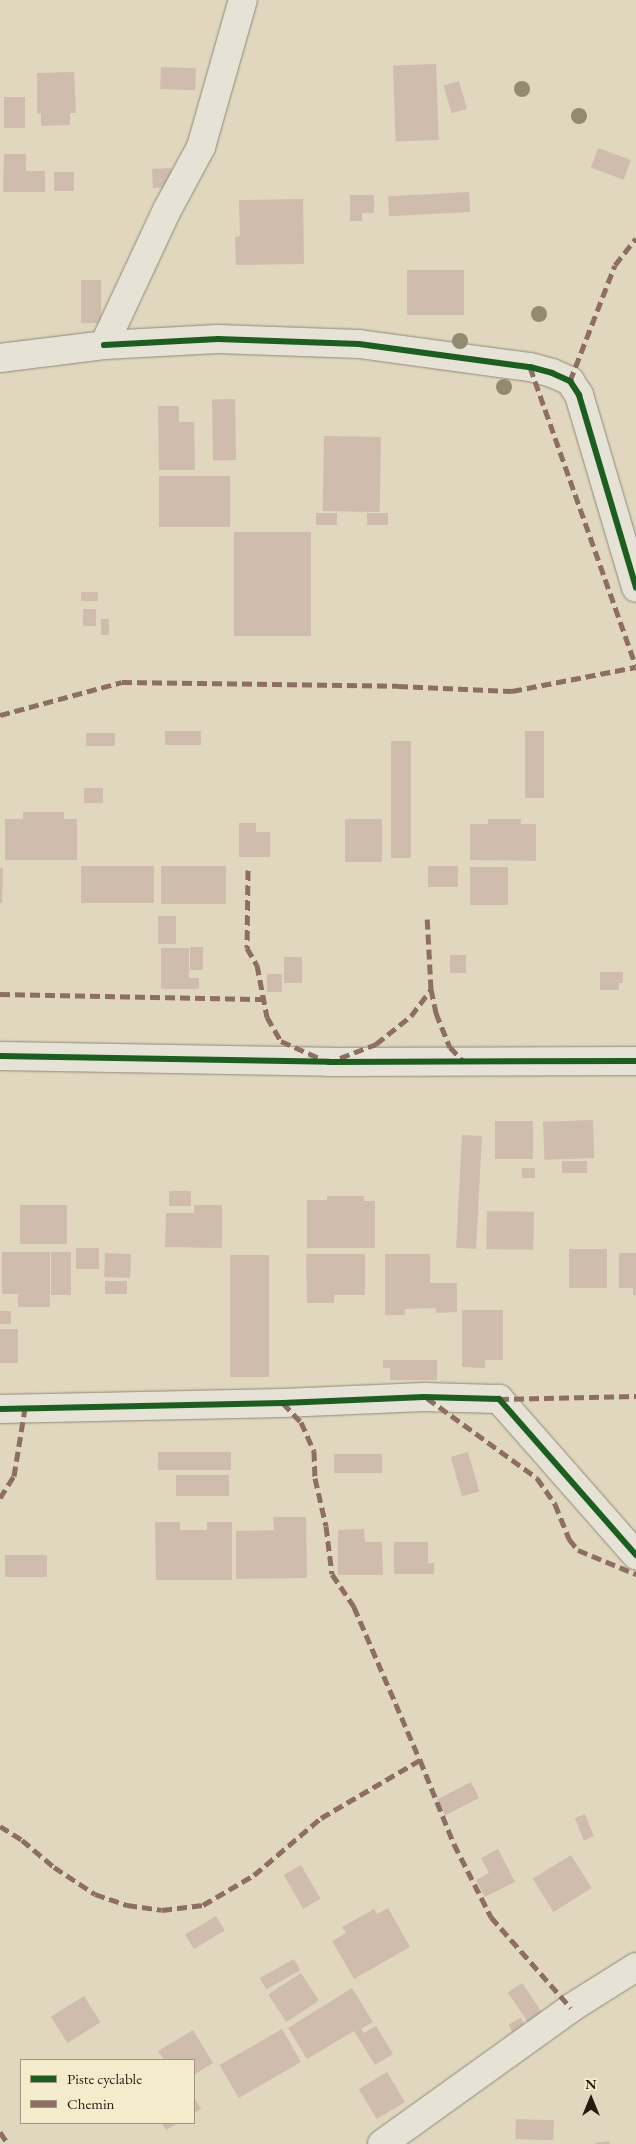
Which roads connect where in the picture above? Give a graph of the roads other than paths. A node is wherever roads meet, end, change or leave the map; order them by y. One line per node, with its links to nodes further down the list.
1 (243, 0): 2 (street)
2 (104, 345): 3 (street); 4 (street)
3 (0, 358)
4 (636, 588)
5 (0, 1056): 6 (street)
6 (636, 1061)
7 (0, 1409): 8 (street)
8 (636, 1555)
9 (636, 1967): 10 (street)
10 (382, 2144)

